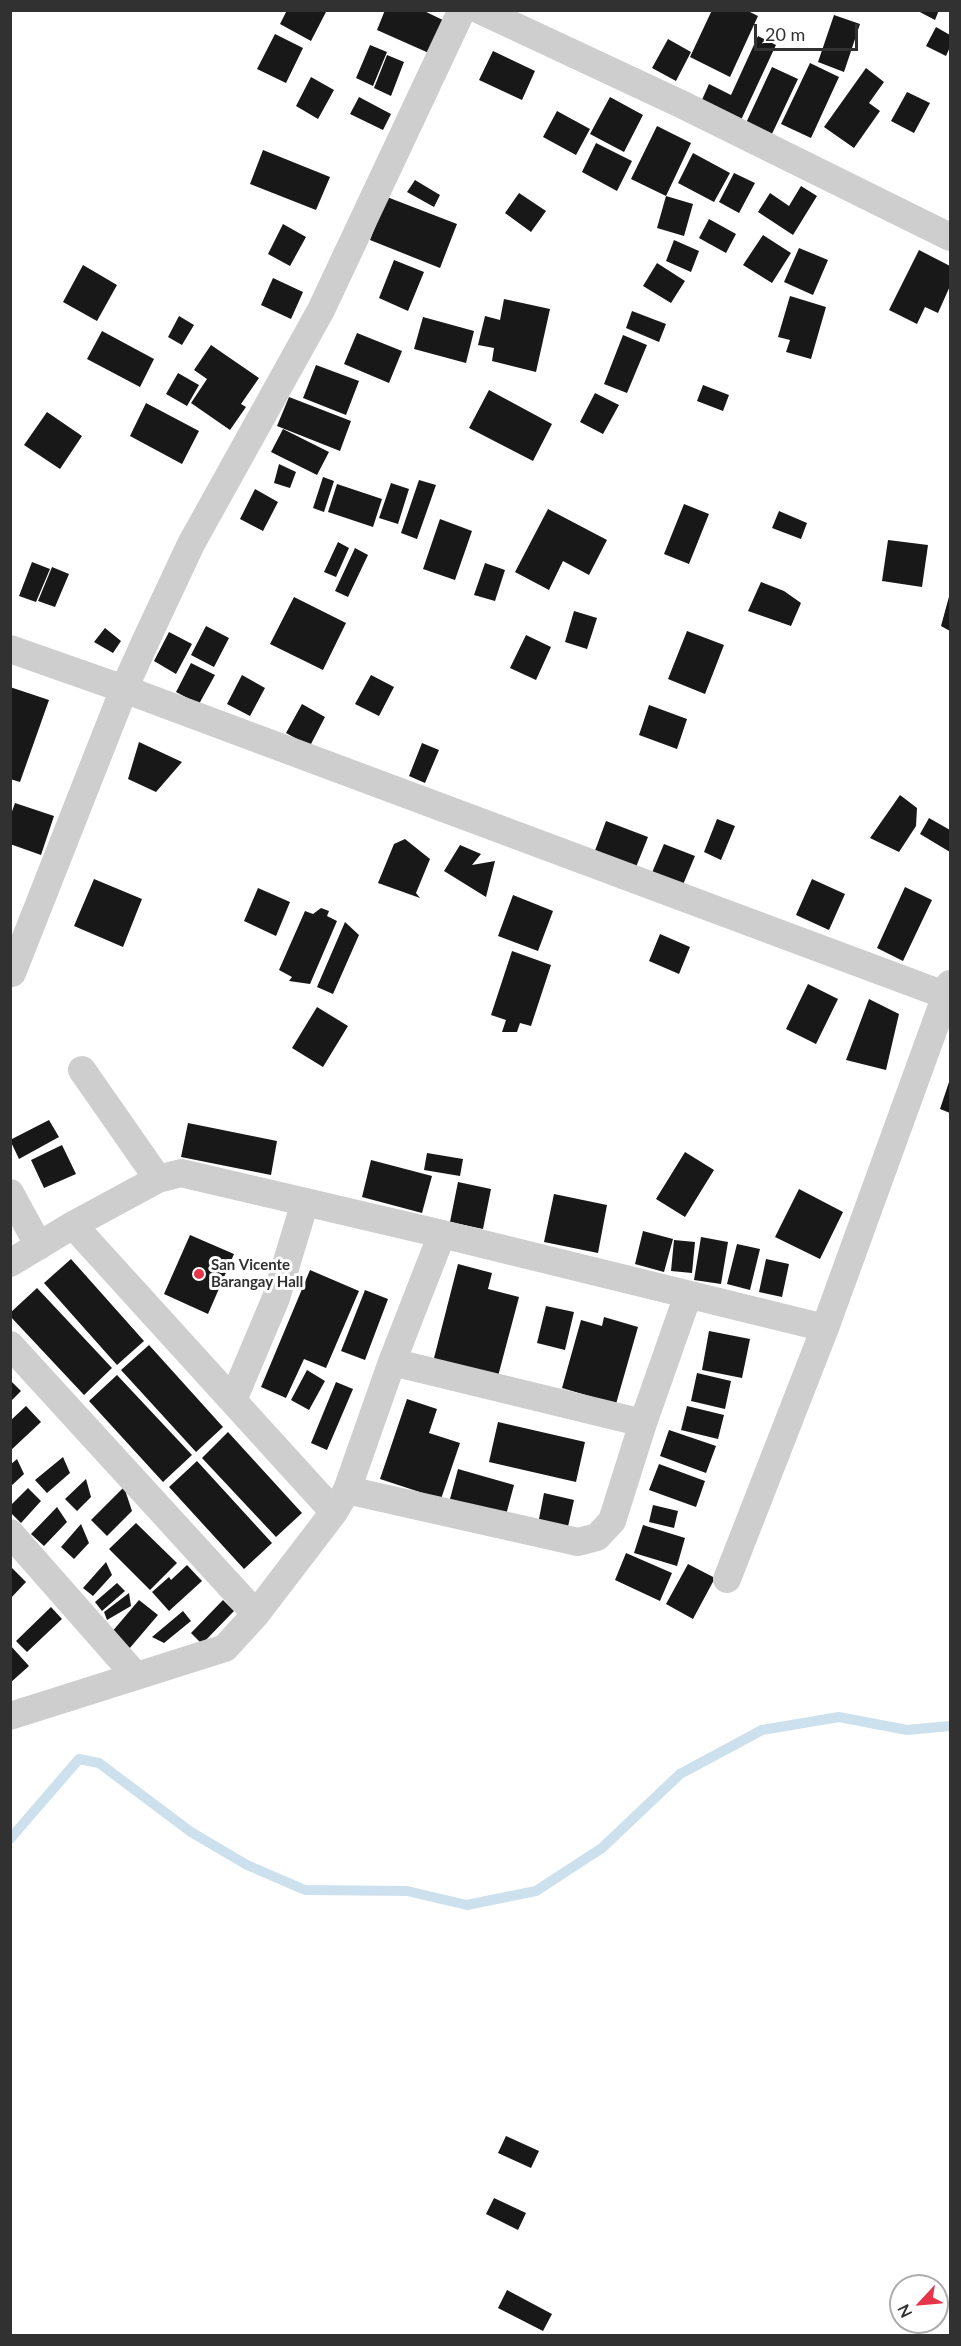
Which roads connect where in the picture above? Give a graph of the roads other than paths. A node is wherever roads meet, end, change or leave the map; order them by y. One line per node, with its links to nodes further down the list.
1 (462, 10): 5 (street)
2 (480, 10): 3 (street)
3 (951, 237)
4 (10, 649): 5 (street)
5 (124, 689): 6 (street); 7 (street)
6 (12, 973)
7 (949, 992): 17 (street)
8 (82, 1070): 9 (street)
9 (158, 1179): 11 (street); 12 (street)
10 (10, 1193): 14 (street)
11 (305, 1202): 13 (street); 20 (street)
12 (73, 1225): 14 (street); 20 (street)
13 (442, 1234): 16 (street); 19 (street)
14 (39, 1246): 15 (street)
15 (10, 1263)
16 (688, 1295): 17 (street); 21 (street)
17 (825, 1328): 24 (street)
18 (10, 1345): 25 (street)
19 (392, 1362): 21 (street); 22 (street)
20 (233, 1400): 22 (street)
21 (643, 1423): 22 (street)
22 (341, 1501): 25 (street)
23 (10, 1533): 26 (street)
24 (727, 1579)
25 (256, 1614): 26 (street)
26 (136, 1676): 27 (street)
27 (10, 1716)

